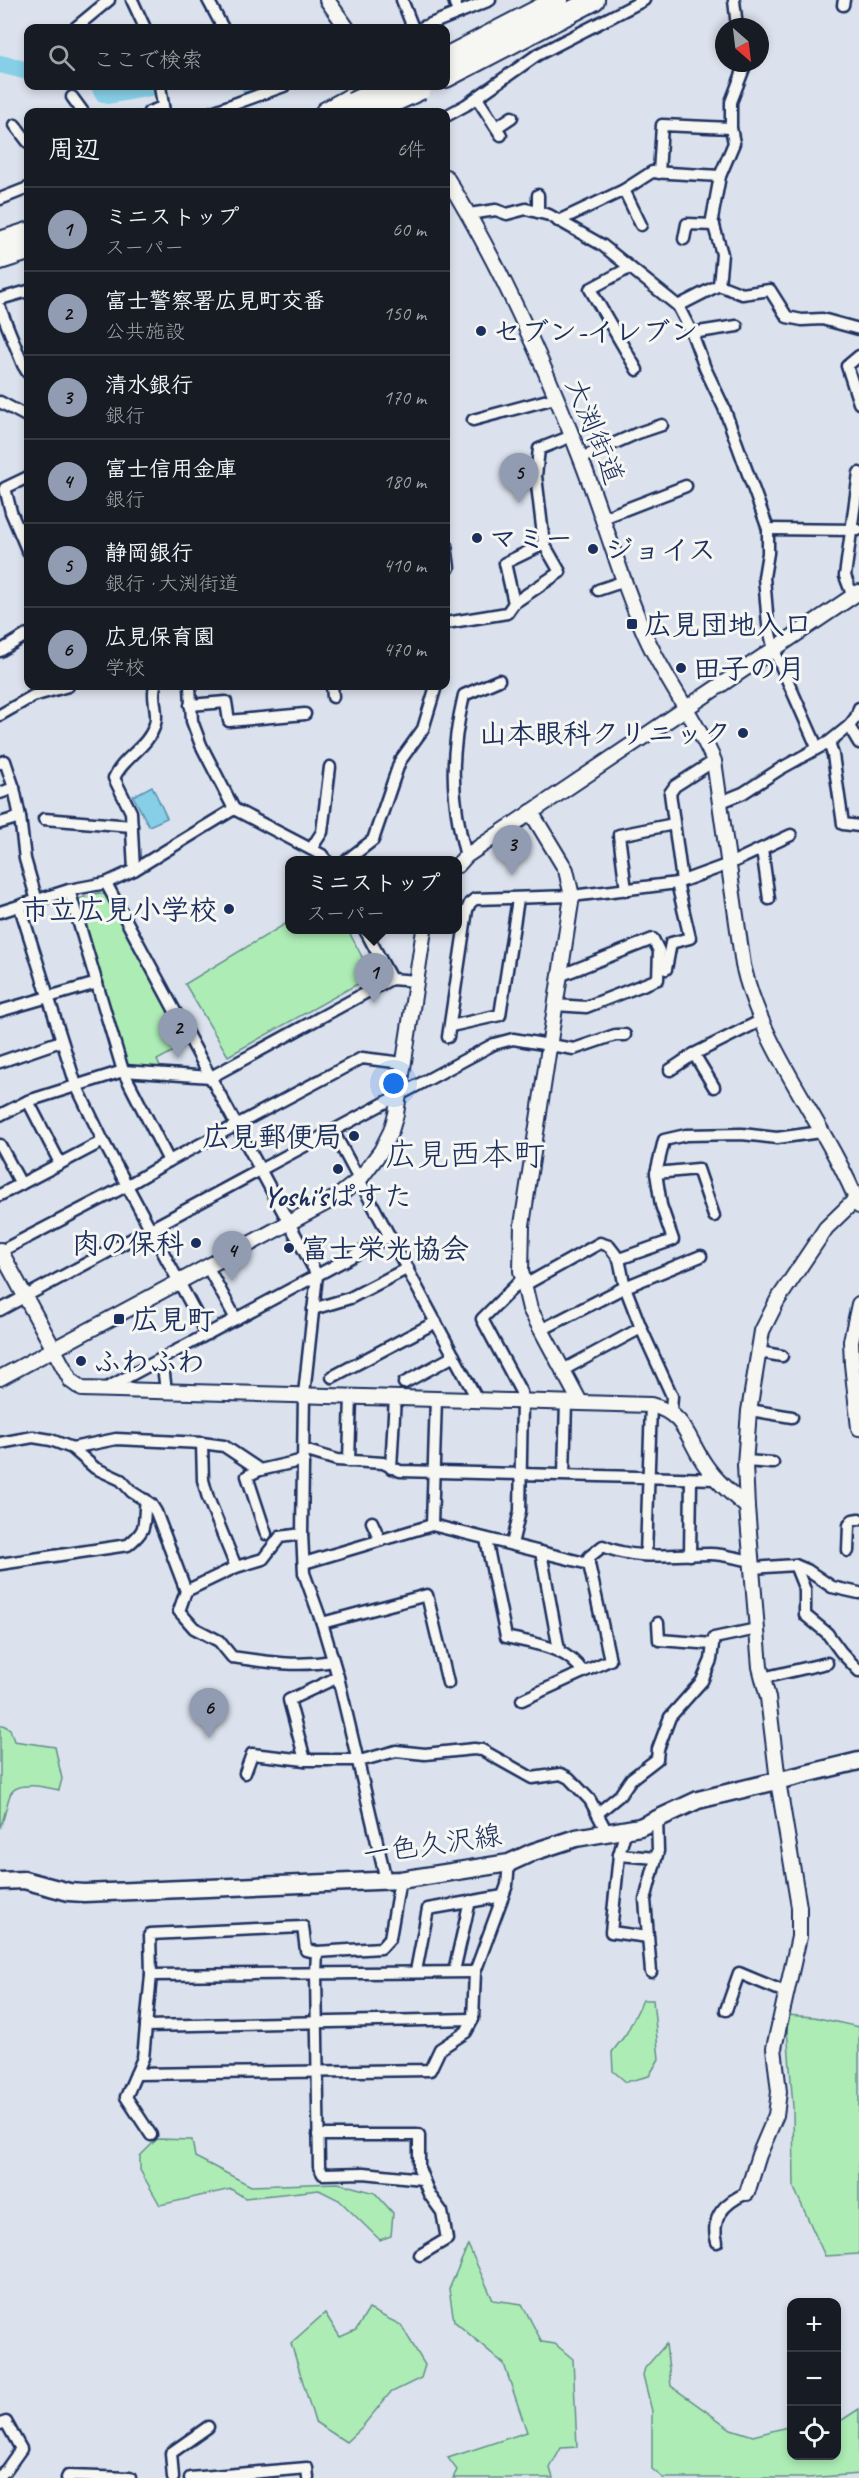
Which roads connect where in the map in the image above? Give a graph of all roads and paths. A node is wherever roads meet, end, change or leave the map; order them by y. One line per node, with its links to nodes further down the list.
1 (109, 0): 15 (street)
2 (132, 0): 16 (street)
3 (208, 0): 17 (street)
4 (327, 0): 18 (street)
5 (402, 0): 19 (street)
6 (454, 0): 13 (street)
7 (490, 0): 13 (street)
8 (538, 0): 21 (highway)
9 (558, 0): 22 (highway)
10 (594, 0): 24 (highway)
11 (644, 0): 32 (street)
12 (734, 0): 14 (street)
13 (458, 13): 20 (street)
14 (735, 18)
15 (80, 24)
16 (143, 24)
17 (221, 24)
18 (343, 24)
19 (411, 24)
20 (431, 24)
21 (450, 47)
22 (450, 56)
23 (743, 72): 44 (street)
24 (450, 75)
25 (160, 90): 35 (street)
26 (273, 90): 36 (street)
27 (369, 90): 33 (highway)
28 (377, 90): 33 (highway, bridge)
29 (390, 90): 40 (street)
30 (419, 90): 39 (highway, bridge)
31 (72, 97): 34 (street)
32 (477, 98): 41 (street); 42 (street)
33 (351, 101): 37 (highway); 38 (highway)
34 (80, 108)
35 (163, 108)
36 (223, 108)
37 (335, 108)
38 (338, 108)
39 (380, 108)
40 (401, 108)
41 (450, 114)
42 (512, 117)
43 (15, 125): 45 (street)
44 (731, 128): 46 (street); 47 (street)
45 (24, 137)
46 (659, 173): 47 (street); 50 (street)
47 (720, 176): 57 (street)
48 (450, 183): 54 (street, 大渕街道)
49 (24, 190): 52 (street)
50 (624, 190): 55 (street); 56 (street)
51 (538, 195): 53 (street)
52 (0, 199)
53 (538, 212): 54 (street); 55 (street)
54 (469, 214): 75 (street, 大渕街道)
55 (558, 221): 63 (street)
56 (641, 225)
57 (714, 225): 59 (street); 64 (street)
58 (24, 233): 60 (highway)
59 (684, 239)
60 (0, 242)
61 (24, 251): 62 (highway)
62 (0, 259)
63 (628, 268): 67 (street); 74 (street)
64 (719, 285): 67 (street); 70 (street)
65 (24, 292): 66 (street)
66 (0, 299)
67 (678, 306): 71 (street)
68 (0, 308): 73 (street)
69 (737, 326): 71 (street)
70 (859, 329)
71 (692, 333): 88 (street)
72 (859, 356): 77 (street)
73 (24, 367)
74 (636, 370)
75 (555, 399): 79 (street); 81 (street, 大渕街道)
76 (0, 402): 78 (street)
77 (859, 403)
78 (24, 415)
79 (473, 420)
80 (662, 425): 82 (street)
81 (572, 436): 82 (street, 大渕街道); 92 (street)
82 (581, 458): 86 (street, 大渕街道)
83 (859, 472): 89 (street)
84 (24, 479): 90 (street)
85 (686, 486): 86 (street)
86 (603, 518): 93 (street, 大渕街道)
87 (24, 528): 90 (street)
88 (768, 529): 89 (street); 99 (street)
89 (855, 530): 95 (street)
90 (18, 531): 91 (street)
91 (24, 544)
92 (544, 544): 96 (street); 96 (street)
93 (625, 581): 94 (street); 108 (street, 大渕街道)
94 (598, 590)
95 (856, 594): 99 (street)
96 (514, 603): 97 (street)
97 (450, 622)
98 (24, 636): 100 (street)
99 (774, 650): 108 (street); 114 (street)
100 (0, 651)
101 (498, 680): 134 (street)
102 (54, 690): 110 (street)
103 (155, 690): 127 (street)
104 (190, 690): 106 (street)
105 (435, 690): 133 (street)
106 (190, 705): 109 (street); 121 (street)
107 (859, 708): 111 (street)
108 (687, 709): 115 (street, 大渕街道); 122 (street)
109 (305, 714)
110 (0, 715)
111 (849, 726): 112 (street); 113 (street)
112 (829, 742): 114 (street); 128 (street)
113 (859, 743)
114 (818, 747): 120 (street)
115 (714, 761): 120 (street, 大渕街道); 126 (street)
116 (0, 763): 118 (street)
117 (330, 767): 130 (street)
118 (14, 788): 119 (street); 123 (street)
119 (0, 793)
120 (721, 802): 136 (street, 大渕街道)
121 (234, 809): 130 (street); 137 (street)
122 (531, 812): 135 (street); 142 (street)
123 (20, 817): 125 (street); 145 (street)
124 (44, 819): 127 (street)
125 (0, 823)
126 (674, 824): 138 (street); 141 (street)
127 (132, 826): 137 (street)
128 (859, 826)
129 (791, 835): 131 (street)
130 (311, 849): 132 (street)
131 (762, 849): 136 (street); 143 (street)
132 (323, 856)
133 (352, 856)
134 (461, 856)
135 (462, 860)
136 (729, 864): 138 (street); 158 (street, 大渕街道)
137 (134, 870): 139 (street)
138 (680, 882): 141 (street); 150 (street)
139 (106, 883): 140 (street); 169 (street)
140 (69, 890): 145 (street); 154 (street)
141 (626, 890): 142 (street)
142 (572, 896): 144 (street); 151 (street)
143 (770, 899)
144 (518, 900): 159 (street); 159 (street)
145 (37, 902): 146 (street)
146 (20, 907): 147 (street); 155 (street)
147 (0, 912)
148 (367, 934): 152 (street)
149 (423, 934): 153 (street)
150 (666, 969)
151 (559, 976): 156 (street); 156 (street)
152 (391, 979): 153 (street); 169 (street)
153 (417, 981): 166 (street)
154 (97, 983): 155 (street); 168 (street)
155 (48, 998): 157 (street); 162 (street)
156 (555, 1005): 163 (street)
157 (0, 1011)
158 (760, 1022): 164 (street); 177 (street, 大渕街道)
159 (451, 1026): 161 (street)
160 (625, 1035): 163 (street)
161 (448, 1038)
162 (61, 1041): 165 (street); 170 (street)
163 (549, 1045): 172 (street); 200 (street)
164 (693, 1054): 167 (street); 171 (street)
165 (0, 1062)
166 (403, 1063): 172 (street); 175 (street)
167 (670, 1070)
168 (123, 1071): 169 (street); 170 (street); 180 (street)
169 (211, 1077): 175 (street)
170 (76, 1085): 173 (street); 178 (street)
171 (714, 1087)
172 (398, 1097): 176 (street); 184 (street)
173 (28, 1101): 174 (street); 181 (street)
174 (0, 1115)
175 (237, 1125): 180 (street); 182 (street)
176 (333, 1131): 182 (street); 184 (street)
177 (821, 1132): 183 (street); 188 (street, 大渕街道)
178 (103, 1141): 181 (street); 186 (street)
179 (0, 1145): 185 (street)
180 (169, 1161): 186 (street)
181 (60, 1163): 185 (street)
182 (261, 1170): 190 (street); 191 (street)
183 (656, 1173): 189 (street); 195 (street)
184 (360, 1179): 190 (street); 192 (street)
185 (21, 1184): 187 (street)
186 (128, 1185): 191 (street); 193 (street)
187 (0, 1195)
188 (858, 1201): 212 (street)
189 (714, 1216)
190 (289, 1223): 196 (street); 198 (street)
191 (151, 1229): 199 (street); 202 (street)
192 (390, 1236): 197 (street); 198 (street)
193 (0, 1251): 202 (street)
194 (701, 1256): 201 (street)
195 (619, 1259): 200 (street); 201 (street)
196 (207, 1266): 199 (street); 206 (street)
197 (408, 1268): 204 (street); 207 (street)
198 (317, 1275): 204 (street); 206 (street)
199 (179, 1281): 210 (street); 211 (street)
200 (522, 1282): 209 (street); 227 (street)
201 (626, 1287): 208 (street); 209 (street)
202 (26, 1297): 205 (street); 211 (street)
203 (859, 1304): 233 (street)
204 (313, 1309): 222 (street)
205 (0, 1310)
206 (236, 1319): 210 (street)
207 (436, 1322): 213 (street); 217 (street)
208 (641, 1328): 216 (street); 231 (street)
209 (541, 1330): 216 (street)
210 (207, 1334): 215 (street)
211 (54, 1349): 218 (street); 220 (street)
212 (759, 1352): 214 (street); 230 (street)
213 (454, 1356): 219 (street); 226 (street)
214 (782, 1356)
215 (162, 1358): 220 (street); 221 (street)
216 (563, 1370): 228 (street)
217 (332, 1377)
218 (0, 1378)
219 (404, 1383)
220 (104, 1390): 221 (street)
221 (166, 1391): 222 (street)
222 (304, 1394): 223 (street); 237 (street)
223 (351, 1396): 224 (street); 238 (street)
224 (395, 1397): 225 (street); 241 (street)
225 (436, 1398): 226 (street); 243 (street)
226 (477, 1399): 227 (street)
227 (522, 1401): 228 (street); 244 (street)
228 (573, 1402): 229 (street); 245 (street)
229 (651, 1405): 231 (street); 246 (street)
230 (750, 1410): 232 (street); 239 (street)
231 (671, 1411): 248 (street)
232 (792, 1417)
233 (859, 1424)
234 (0, 1443): 236 (street)
235 (202, 1443): 236 (street); 242 (street); 268 (street)
236 (72, 1448): 249 (street)
237 (304, 1455): 238 (street); 242 (street); 255 (street)
238 (349, 1461): 241 (street)
239 (745, 1461): 240 (street); 250 (street)
240 (773, 1463)
241 (391, 1468): 243 (street)
242 (260, 1470): 254 (street)
243 (435, 1471): 244 (street); 253 (street)
244 (520, 1473): 245 (street); 258 (street)
245 (564, 1474): 246 (street)
246 (649, 1478): 247 (street); 261 (street)
247 (692, 1479): 248 (street); 262 (street)
248 (716, 1479): 250 (street)
249 (146, 1500): 264 (street); 269 (street)
250 (747, 1507): 266 (street)
251 (859, 1519): 259 (street)
252 (372, 1522): 257 (street)
253 (432, 1525): 256 (street); 257 (street)
254 (266, 1534)
255 (302, 1534): 263 (street); 268 (street)
256 (486, 1539): 258 (street); 275 (street)
257 (380, 1540): 263 (street)
258 (512, 1544): 260 (street)
259 (848, 1551)
260 (541, 1552): 265 (street); 275 (street)
261 (646, 1555): 262 (street); 265 (street)
262 (690, 1555): 266 (street)
263 (304, 1563): 271 (street)
264 (0, 1564)
265 (589, 1564): 279 (street)
266 (752, 1564): 267 (street); 273 (street)
267 (795, 1565): 270 (street); 278 (street)
268 (236, 1567): 269 (street)
269 (186, 1592): 276 (street)
270 (859, 1593)
271 (322, 1623): 276 (street); 282 (street)
272 (658, 1623): 274 (street)
273 (757, 1629): 274 (street); 281 (street)
274 (713, 1644): 289 (street)
275 (560, 1650): 279 (street)
276 (333, 1661): 280 (street)
277 (827, 1663): 281 (street)
278 (859, 1671)
279 (583, 1672): 283 (street)
280 (338, 1677): 284 (street); 285 (street)
281 (762, 1678): 288 (street)
282 (448, 1683)
283 (522, 1700)
284 (304, 1760): 285 (street); 287 (street)
285 (359, 1760): 289 (street); 296 (street)
286 (859, 1761): 288 (main road, 一色久沢線)
287 (245, 1773)
288 (778, 1781): 290 (main road, 一色久沢線); 308 (street)
289 (598, 1813): 292 (street)
290 (657, 1818): 291 (main road, 一色久沢線); 294 (street)
291 (626, 1829): 292 (main road, 一色久沢線); 293 (street)
292 (607, 1832): 295 (main road, 一色久沢線)
293 (619, 1855): 294 (street); 300 (street)
294 (656, 1858): 300 (street)
295 (509, 1863): 296 (main road, 一色久沢線); 298 (street)
296 (393, 1880): 297 (main road, 一色久沢線); 301 (street)
297 (0, 1881)
298 (503, 1896): 299 (street); 305 (street)
299 (470, 1901): 302 (street); 303 (street)
300 (648, 1937): 304 (street)
301 (317, 1952): 306 (street); 307 (street)
302 (416, 1971): 303 (street); 306 (street)
303 (454, 1971): 305 (street)
304 (651, 1971)
305 (475, 1972): 310 (street)
306 (316, 1974): 307 (street); 311 (street)
307 (151, 1975): 312 (street)
308 (787, 1993): 309 (street); 318 (street)
309 (726, 2010)
310 (473, 2019): 311 (street); 313 (street)
311 (316, 2022): 312 (street); 313 (street)
312 (146, 2026): 314 (street)
313 (317, 2072): 314 (street); 316 (street)
314 (136, 2074): 315 (street)
315 (151, 2135)
316 (318, 2135): 317 (street); 317 (street)
317 (422, 2179): 320 (street)
318 (747, 2193): 319 (street)
319 (717, 2242)
320 (420, 2255)
321 (0, 2424): 323 (street)
322 (208, 2427): 326 (street)
323 (0, 2475)
324 (67, 2478): 325 (street)
325 (130, 2478)
326 (173, 2478)
327 (190, 2478): 328 (street)
328 (308, 2478)

